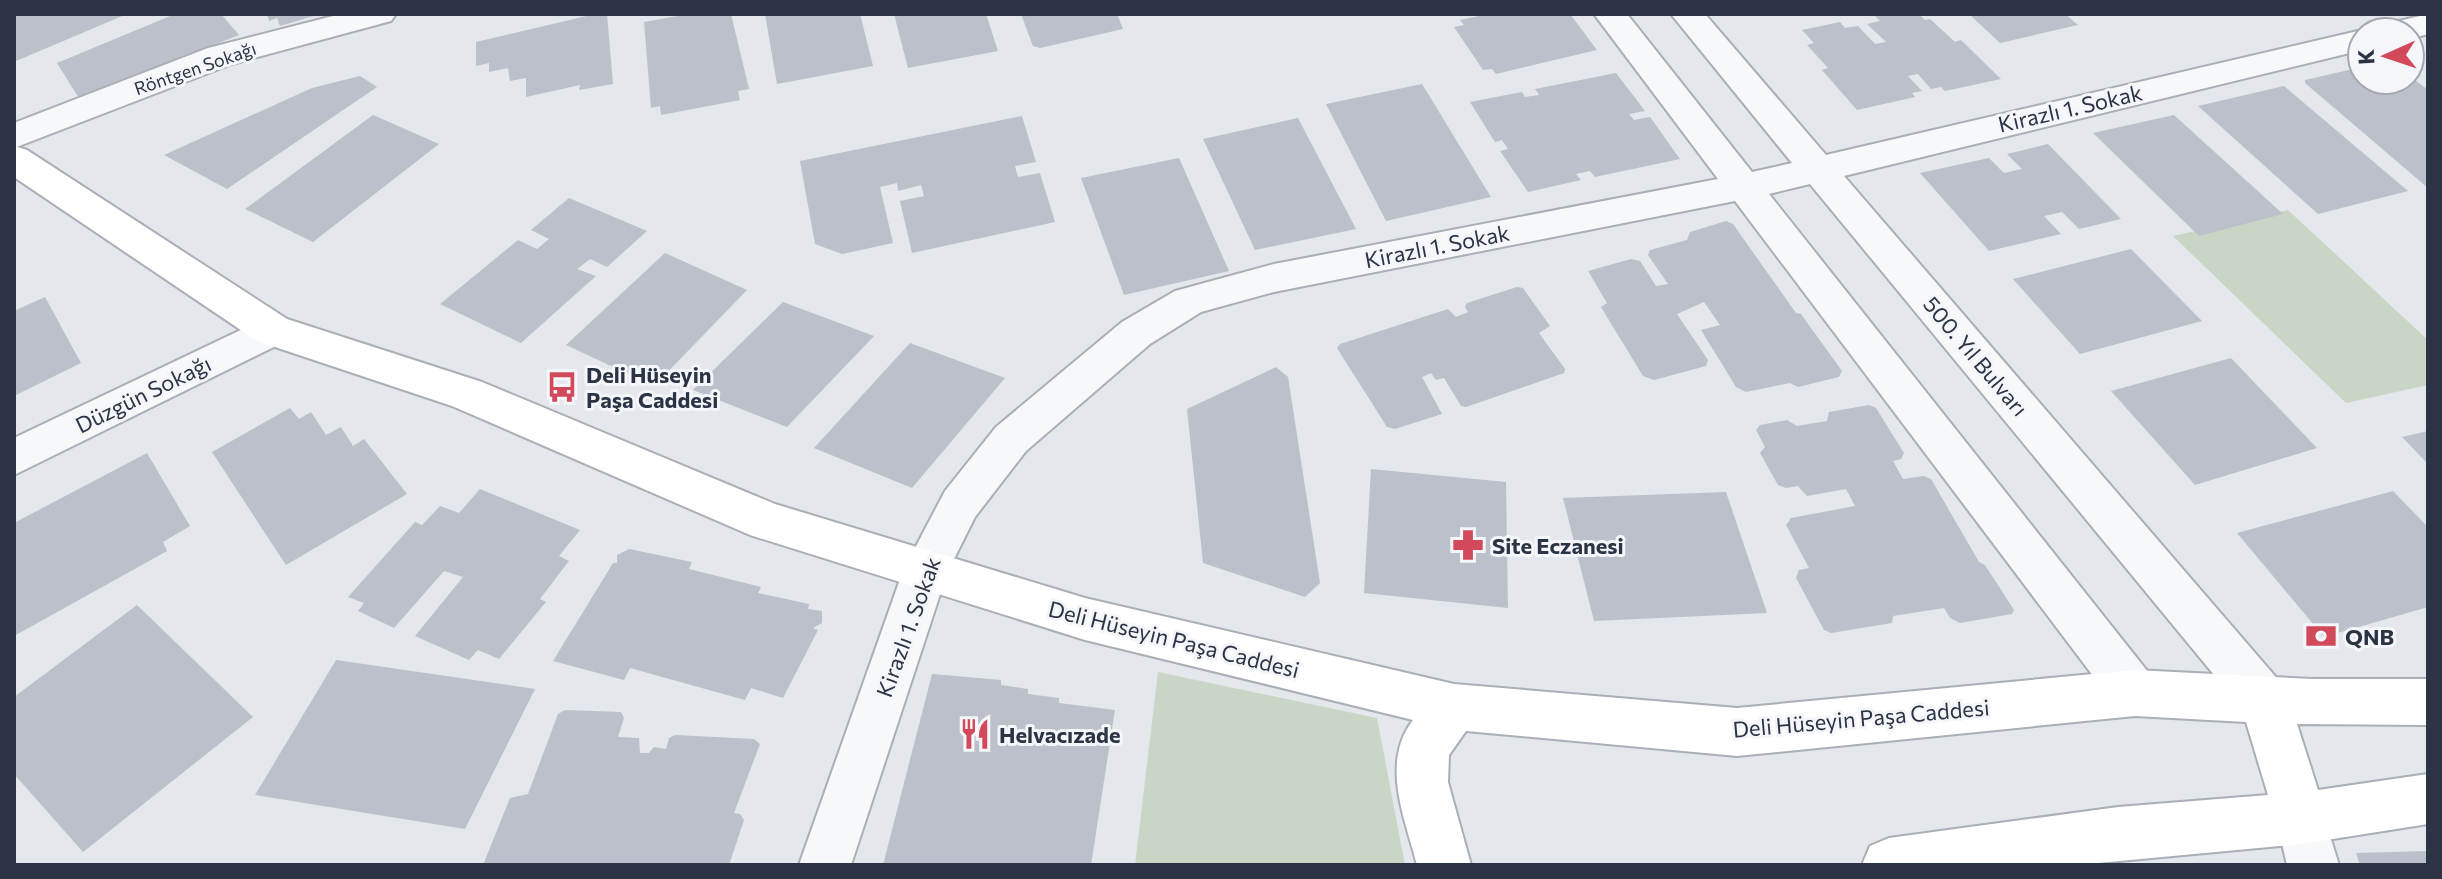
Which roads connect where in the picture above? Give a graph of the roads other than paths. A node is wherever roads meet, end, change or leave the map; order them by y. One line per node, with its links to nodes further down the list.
1 (380, 14): 5 (street, Röntgen Sokağı)
2 (1610, 14): 8 (street)
3 (1687, 14): 7 (street, 500. Yıl Bulvarı)
4 (2346, 44): 7 (street, Kirazlı 1. Sokak)
5 (14, 136)
6 (14, 159): 9 (main road, Deli Hüseyin Paşa Caddesi)
7 (1817, 167): 8 (street, Kirazlı 1. Sokak); 13 (street, 500. Yıl Bulvarı)
8 (1744, 187): 11 (street, Kirazlı 1. Sokak); 12 (street)
9 (272, 330): 10 (street, Düzgün Sokağı); 11 (main road, Deli Hüseyin Paşa Caddesi)
10 (14, 458)
11 (925, 571): 15 (main road, Deli Hüseyin Paşa Caddesi); 19 (street, Kirazlı 1. Sokak)
12 (2135, 693): 13 (main road, Deli Hüseyin Paşa Caddesi); 15 (main road, Deli Hüseyin Paşa Caddesi)
13 (2264, 699): 14 (main road, Deli Hüseyin Paşa Caddesi); 17 (main road)
14 (2428, 702)
15 (1454, 707): 20 (main road)
16 (2428, 799): 17 (main road)
17 (2307, 842): 18 (main road)
18 (1947, 862): 21 (main road)
19 (825, 865)
20 (1444, 865)
21 (1889, 865)

